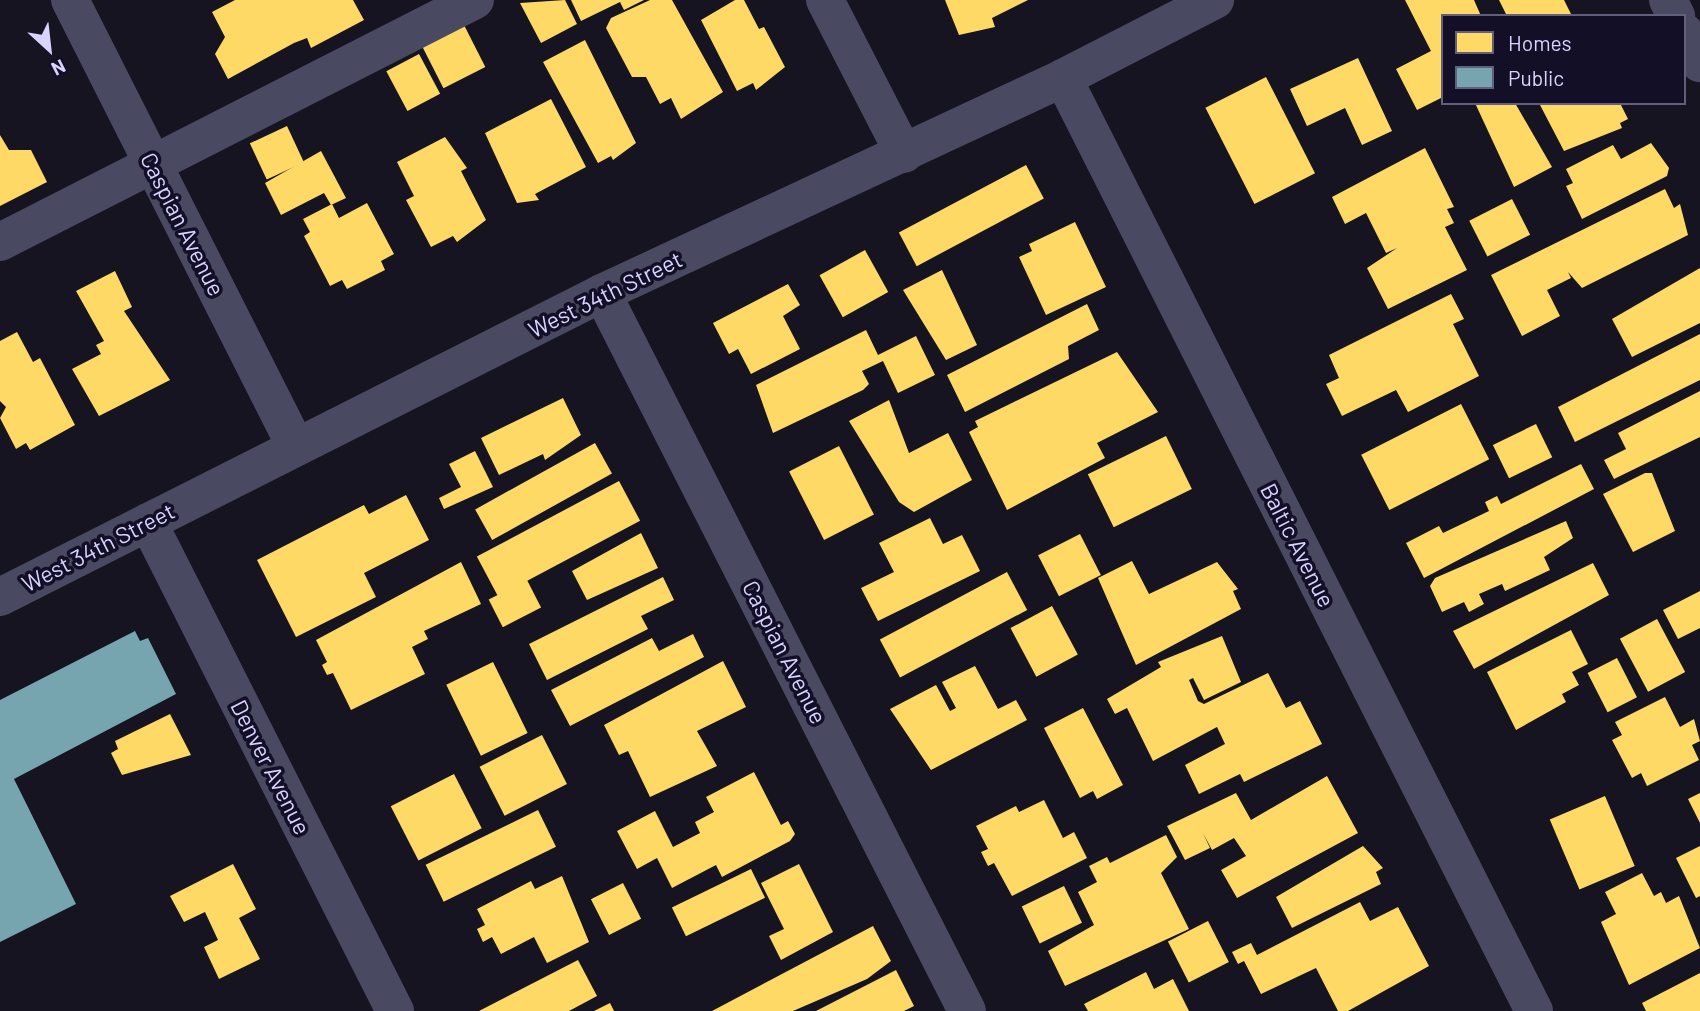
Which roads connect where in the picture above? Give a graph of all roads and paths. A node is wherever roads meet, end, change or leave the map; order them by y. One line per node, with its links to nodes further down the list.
1 (70, 0): 9 (street, Caspian Avenue)
2 (825, 0): 8 (street)
3 (1215, 0): 7 (street, West 34th Street)
4 (465, 2): 9 (street)
5 (1686, 36): 6 (street)
6 (1700, 63)
7 (1063, 78): 8 (street, West 34th Street); 17 (street, Baltic Avenue)
8 (904, 154): 11 (street, West 34th Street)
9 (153, 164): 10 (street); 12 (street, Caspian Avenue)
10 (0, 242)
11 (602, 293): 12 (street, West 34th Street); 16 (street, Caspian Avenue)
12 (296, 447): 13 (street, West 34th Street)
13 (148, 522): 14 (street, West 34th Street); 15 (street, Denver Avenue)
14 (0, 597)
15 (395, 1011)
16 (967, 1011)
17 (1534, 1011)

